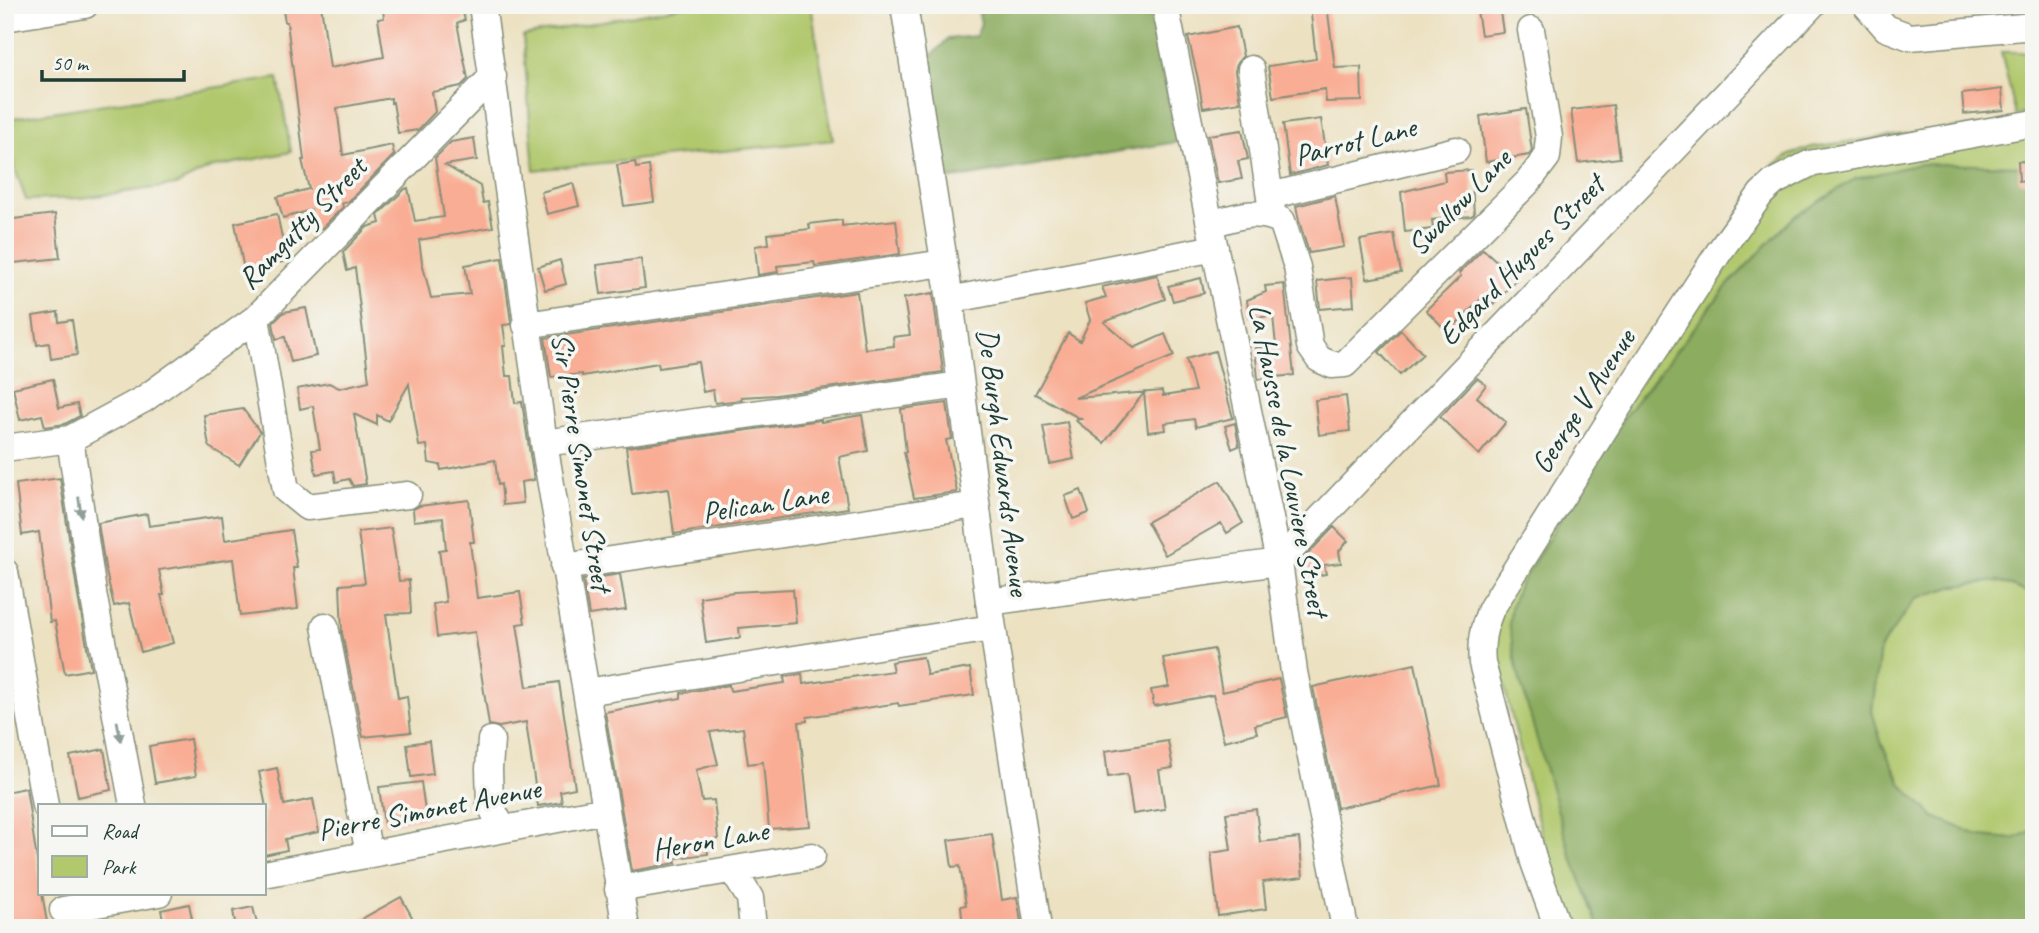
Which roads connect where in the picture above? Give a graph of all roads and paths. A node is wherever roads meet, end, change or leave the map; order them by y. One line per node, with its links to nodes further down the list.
1 (85, 5): 7 (street)
2 (482, 5): 12 (street, Sir Pierre Simonet Street)
3 (904, 5): 17 (street, De Burgh Edwards Avenue)
4 (1165, 5): 16 (street, La Hausse de la Louviere Street)
5 (1812, 5): 27 (street, Edgard Hugues Street)
6 (1866, 5): 9 (street)
7 (50, 8): 8 (street)
8 (5, 18)
9 (2034, 26)
10 (1531, 30): 15 (street, Swallow Lane)
11 (1251, 69): 15 (street)
12 (493, 76): 19 (street, Ramgutty Street); 20 (street, Sir Pierre Simonet Street)
13 (2034, 123): 49 (street, George V Avenue)
14 (1456, 150): 15 (street, Parrot Lane)
15 (1275, 211): 16 (street, Parrot Lane)
16 (1212, 236): 18 (street, Parrot Lane); 27 (street, La Hausse de la Louviere Street)
17 (944, 262): 18 (street, De Burgh Edwards Avenue); 20 (street)
18 (950, 300): 21 (street, De Burgh Edwards Avenue)
19 (256, 318): 22 (street, Ramgutty Street); 25 (street)
20 (526, 326): 23 (street, Sir Pierre Simonet Street)
21 (961, 385): 23 (street); 26 (street, De Burgh Edwards Avenue)
22 (70, 439): 24 (street); 35 (street, one-way to 35)
23 (544, 443): 28 (street, Sir Pierre Simonet Street)
24 (5, 448)
25 (408, 495)
26 (976, 505): 28 (street, Pelican Lane); 30 (street, De Burgh Edwards Avenue)
27 (1279, 562): 30 (street); 48 (street, La Hausse de la Louviere Street)
28 (564, 567): 32 (street, Sir Pierre Simonet Street)
29 (5, 572): 34 (street)
30 (990, 615): 32 (street); 47 (street, De Burgh Edwards Avenue)
31 (325, 626): 38 (street)
32 (586, 692): 36 (street, Sir Pierre Simonet Street)
33 (491, 740): 37 (street)
34 (45, 804)
35 (133, 804)
36 (606, 810): 37 (street, Pierre Simonet Avenue); 42 (street, Sir Pierre Simonet Street)
37 (502, 828): 38 (street, Pierre Simonet Avenue)
38 (369, 854): 41 (street, Pierre Simonet Avenue)
39 (812, 856): 40 (street, Heron Lane)
40 (733, 871): 42 (street, Heron Lane); 46 (street)
41 (266, 874)
42 (618, 890): 45 (street, Sir Pierre Simonet Street)
43 (148, 894): 44 (street)
44 (63, 910)
45 (626, 928)
46 (753, 928)
47 (1038, 928)
48 (1345, 928)
49 (1558, 928)

